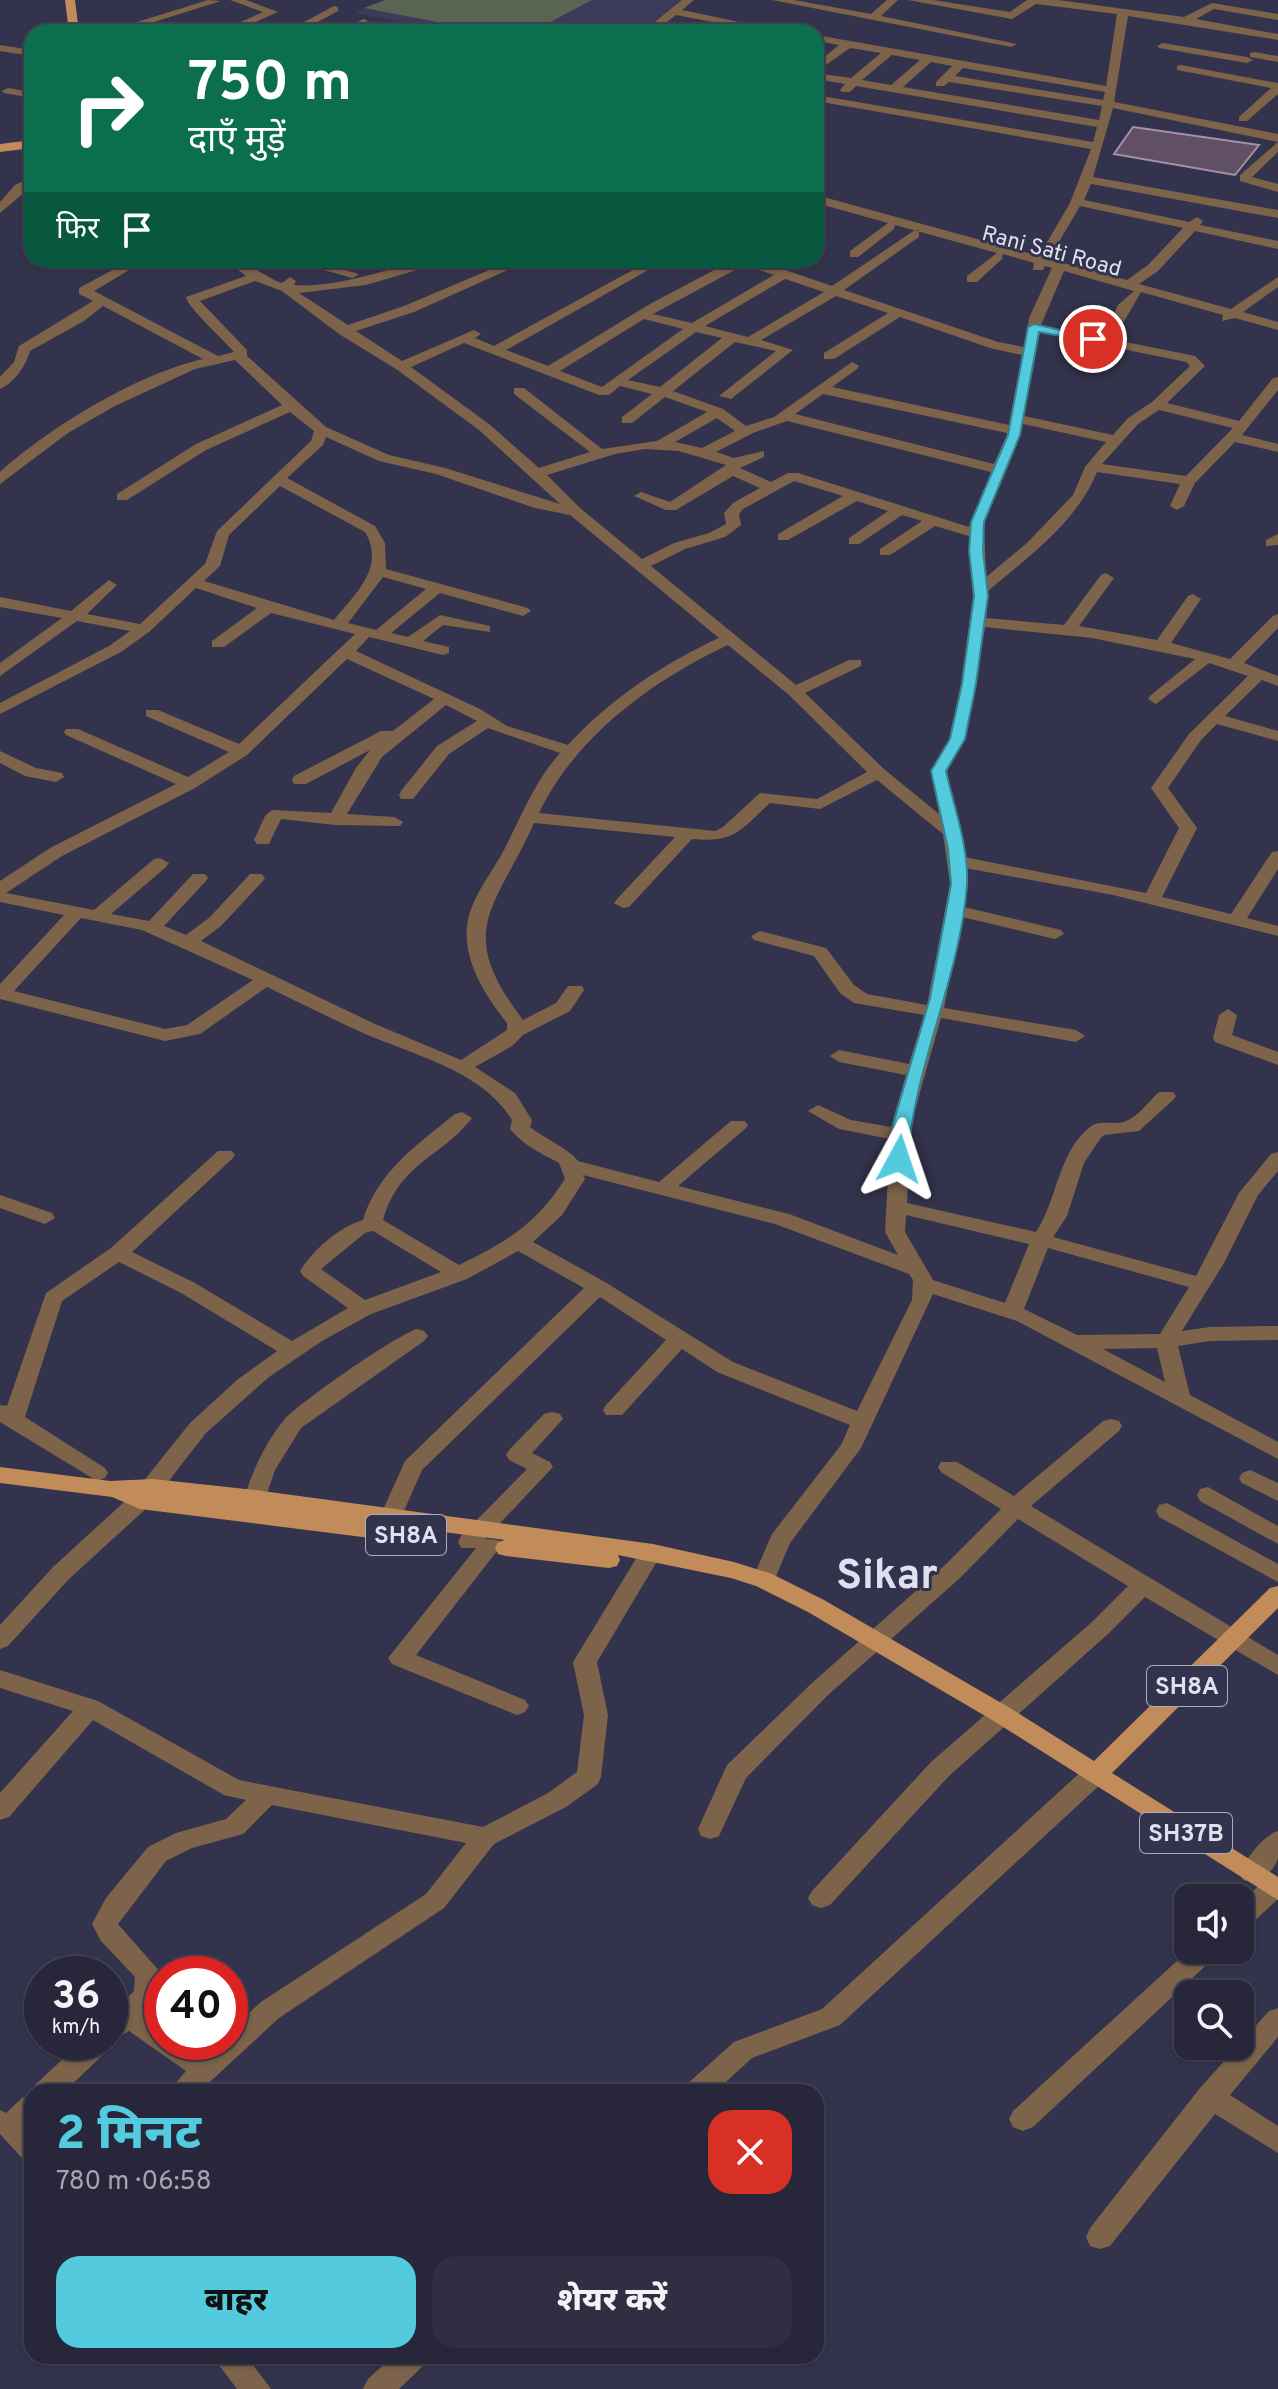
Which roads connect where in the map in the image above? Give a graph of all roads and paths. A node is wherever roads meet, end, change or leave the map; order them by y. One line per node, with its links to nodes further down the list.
1 (70, 0): 24 (main road)
2 (217, 0): 25 (street); 26 (street)
3 (235, 0): 27 (street)
4 (689, 0): 18 (street)
5 (777, 0): 23 (street)
6 (893, 0): 23 (street)
7 (913, 0): 11 (street)
8 (989, 0): 17 (street)
9 (1034, 0): 12 (street); 17 (street)
10 (1224, 0): 14 (street)
11 (936, 2): 17 (street)
12 (1122, 4): 13 (street); 20 (street); 59 (street)
13 (1155, 6)
14 (1212, 6): 19 (street); 20 (street)
15 (1278, 6): 19 (street)
16 (334, 9): 28 (street)
17 (977, 11)
18 (675, 12): 21 (street); 30 (street)
19 (1272, 16): 35 (street)
20 (1182, 20): 34 (street); 35 (street)
21 (725, 21): 31 (street); 32 (street)
22 (363, 22): 29 (street)
23 (878, 22): 33 (street)
24 (73, 24)
25 (137, 24)
26 (149, 24)
27 (243, 24)
28 (306, 24)
29 (360, 24)
30 (658, 24)
31 (722, 24)
32 (741, 24)
33 (931, 28): 36 (street); 41 (street)
34 (1166, 31)
35 (1245, 31): 38 (street)
36 (919, 36)
37 (863, 37): 42 (street)
38 (1278, 37)
39 (824, 40): 42 (street)
40 (908, 44): 45 (street)
41 (1011, 44)
42 (850, 45): 45 (street); 50 (street)
43 (1163, 46): 46 (street)
44 (6, 49): 47 (street)
45 (894, 52): 48 (street); 56 (street)
46 (1254, 54): 49 (street); 54 (street)
47 (0, 55)
48 (929, 58): 51 (street); 58 (street)
49 (1278, 59)
50 (824, 63)
51 (960, 64): 55 (street); 59 (street)
52 (1181, 68): 54 (street)
53 (824, 77): 56 (street)
54 (1224, 77): 57 (street)
55 (947, 78): 62 (street); 65 (street)
56 (853, 82): 58 (street); 64 (street)
57 (1278, 87): 66 (street)
58 (900, 90): 62 (street); 67 (street)
59 (1111, 90): 65 (street)
60 (8, 91): 61 (street)
61 (24, 94)
62 (929, 95): 70 (street)
63 (824, 99): 64 (street)
64 (834, 101): 67 (street)
65 (1109, 104): 70 (street); 71 (street)
66 (1255, 108): 68 (street); 69 (street)
67 (885, 110): 74 (street)
68 (1278, 112)
69 (1243, 119)
70 (1102, 124): 74 (street)
71 (1278, 138)
72 (24, 140): 73 (main road)
73 (0, 146)
74 (1095, 146): 76 (street)
75 (1278, 146): 78 (street)
76 (1085, 179): 79 (street); 80 (street)
77 (24, 185): 83 (street)
78 (1278, 188)
79 (1077, 202): 86 (street); 92 (street)
80 (1216, 202): 84 (street); 86 (street)
81 (824, 203): 92 (street)
82 (824, 204): 85 (street, Rani Sati Road)
83 (0, 209)
84 (1278, 214): 88 (street)
85 (890, 226): 87 (street, Rani Sati Road); 90 (street)
86 (1192, 226): 88 (street); 111 (street)
87 (915, 234): 91 (street, Rani Sati Road); 110 (street)
88 (1252, 239): 89 (street)
89 (1278, 245)
90 (854, 254)
91 (998, 256): 92 (street, Rani Sati Road); 107 (street)
92 (1040, 265): 103 (street, Rani Sati Road)
93 (125, 268): 112 (street)
94 (244, 268): 106 (street)
95 (261, 268): 109 (street)
96 (327, 268): 104 (street)
97 (379, 268): 104 (street)
98 (410, 268): 109 (street)
99 (505, 268): 120 (street)
100 (645, 268): 123 (street)
101 (728, 268): 114 (street)
102 (766, 268): 105 (street)
103 (1058, 270): 111 (street, Rani Sati Road); 118 (street)
104 (353, 274): 109 (street)
105 (784, 274): 110 (street); 117 (street)
106 (257, 276): 109 (street); 125 (street)
107 (972, 279)
108 (1278, 281): 115 (street)
109 (288, 284): 120 (street)
110 (835, 290): 113 (street); 122 (street)
111 (1131, 290): 115 (street, Rani Sati Road); 116 (street)
112 (100, 302): 127 (street); 133 (street)
113 (897, 313): 124 (street); 126 (street)
114 (642, 315): 117 (street); 130 (street)
115 (1230, 316): 119 (street, Rani Sati Road)
116 (1117, 322)
117 (690, 327): 121 (street); 131 (street)
118 (1034, 327): 124 (street); 138 (street)
119 (1278, 329)
120 (344, 331): 128 (street)
121 (732, 337): 122 (street); 136 (street)
122 (750, 341): 137 (street)
123 (494, 351): 128 (street); 130 (street)
124 (1028, 352): 143 (street)
125 (238, 355): 127 (street); 139 (street)
126 (829, 356)
127 (216, 360): 154 (street)
128 (401, 366): 158 (street)
129 (852, 366): 134 (street)
130 (548, 372): 131 (street)
131 (617, 381): 136 (street)
132 (1278, 381): 145 (street)
133 (0, 385)
134 (821, 389): 141 (street); 143 (street)
135 (519, 391): 152 (street)
136 (662, 393): 140 (street); 142 (street)
137 (726, 396)
138 (1157, 405): 145 (street); 147 (street)
139 (291, 406): 144 (street); 165 (street)
140 (717, 412): 146 (street); 148 (street)
141 (785, 416): 146 (street); 157 (street)
142 (627, 420)
143 (1016, 425): 147 (street); 157 (street)
144 (321, 430): 160 (street); 168 (street)
145 (1237, 431): 149 (street); 161 (street)
146 (744, 432): 150 (street)
147 (1115, 440): 156 (street)
148 (660, 445): 150 (street); 152 (street)
149 (1278, 448)
150 (703, 453): 155 (street)
151 (759, 454): 155 (street)
152 (600, 455): 158 (street)
153 (0, 457): 154 (street)
154 (20, 460): 159 (street)
155 (733, 467): 162 (street); 164 (street)
156 (1092, 467): 161 (street); 180 (street)
157 (999, 470): 170 (street)
158 (537, 473): 168 (street)
159 (0, 480)
160 (278, 480): 175 (street); 177 (street)
161 (1189, 481): 166 (street)
162 (771, 488): 163 (street); 174 (street)
163 (856, 495): 167 (street); 171 (street)
164 (641, 496)
165 (122, 497)
166 (1177, 506)
167 (899, 510): 169 (street); 172 (street)
168 (575, 511): 174 (street)
169 (932, 521): 170 (street); 173 (street)
170 (977, 534): 180 (street)
171 (783, 537)
172 (854, 541)
173 (885, 552)
174 (641, 566): 193 (street)
175 (378, 571): 179 (street); 187 (street)
176 (1106, 578): 191 (street)
177 (192, 582): 183 (street); 189 (street)
178 (109, 585): 185 (street)
179 (438, 587): 184 (street); 192 (street)
180 (980, 590): 186 (street)
181 (1193, 599): 196 (street)
182 (0, 602): 185 (street)
183 (271, 605): 187 (street); 195 (street)
184 (523, 611)
185 (76, 615): 189 (street); 202 (street)
186 (977, 622): 191 (street); 226 (street)
187 (340, 623): 192 (street)
188 (1274, 628): 201 (street)
189 (143, 629): 208 (street)
190 (484, 629): 194 (street)
191 (1069, 629): 196 (street)
192 (374, 633): 194 (street); 198 (street)
193 (731, 638): 205 (street); 216 (street)
194 (412, 642): 197 (street)
195 (218, 644)
196 (1162, 644): 199 (street)
197 (443, 650)
198 (346, 652): 206 (street); 215 (street)
199 (1206, 657): 201 (street); 207 (street)
200 (855, 663): 205 (street)
201 (1233, 665): 203 (street)
202 (0, 671)
203 (1259, 674): 204 (street); 210 (street)
204 (1278, 681)
205 (795, 692): 218 (street)
206 (445, 698): 211 (street); 212 (street)
207 (1156, 699)
208 (0, 709)
209 (152, 713): 215 (street)
210 (1214, 718): 214 (street); 236 (street)
211 (490, 720): 216 (street); 222 (street)
212 (412, 723): 220 (street); 224 (street)
213 (72, 732): 221 (street)
214 (1278, 736)
215 (241, 751): 221 (street)
216 (570, 751): 223 (street)
217 (0, 756): 219 (street)
218 (878, 773): 226 (street); 227 (street)
219 (56, 777)
220 (300, 780)
221 (189, 784): 234 (street)
222 (407, 795)
223 (528, 817): 227 (street); 252 (street)
224 (335, 820): 225 (street); 228 (street)
225 (394, 822)
226 (951, 832): 230 (street)
227 (686, 835): 237 (street)
228 (263, 840)
229 (1278, 856): 241 (street)
230 (957, 861): 236 (street); 238 (street)
231 (160, 863): 240 (street)
232 (199, 878): 242 (street)
233 (256, 878): 246 (street)
234 (0, 889)
235 (0, 897): 239 (street)
236 (1152, 899): 241 (street)
237 (623, 903)
238 (954, 910): 244 (street); 250 (street)
239 (76, 913): 240 (street); 249 (street)
240 (98, 916): 242 (street)
241 (1237, 919): 243 (street)
242 (153, 928): 246 (street)
243 (1278, 931)
244 (1055, 934)
245 (760, 936): 250 (street)
246 (188, 942): 247 (street)
247 (266, 979): 249 (street); 256 (street)
248 (575, 990): 252 (street)
249 (3, 993)
250 (935, 1011): 253 (street); 257 (street)
251 (1228, 1015): 255 (street)
252 (516, 1031): 256 (street)
253 (1076, 1036)
254 (839, 1056): 257 (street)
255 (1278, 1059)
256 (462, 1067): 265 (street)
257 (917, 1071): 262 (street)
258 (1166, 1096): 271 (street)
259 (818, 1111): 262 (street)
260 (462, 1118): 270 (street)
261 (738, 1125): 266 (street)
262 (901, 1135): 268 (street)
263 (225, 1155): 273 (street)
264 (1278, 1158): 276 (street)
265 (570, 1165): 266 (street); 272 (street)
266 (664, 1188): 275 (street)
267 (0, 1201): 269 (street)
268 (897, 1207): 271 (street); 275 (street)
269 (45, 1218)
270 (372, 1224): 274 (street); 278 (street)
271 (1041, 1240): 276 (street); 279 (street)
272 (518, 1242): 274 (street); 277 (street)
273 (118, 1253): 285 (street); 288 (street)
274 (460, 1274): 278 (street)
275 (919, 1277): 279 (street); 290 (street)
276 (1201, 1284): 283 (street)
277 (598, 1287): 282 (street); 303 (street)
278 (362, 1308): 285 (street)
279 (1012, 1312): 284 (street)
280 (1278, 1333): 283 (street)
281 (417, 1336): 300 (street)
282 (679, 1339): 287 (street); 290 (street)
283 (1166, 1341): 284 (street); 286 (street)
284 (1073, 1342): 286 (street)
285 (291, 1350): 298 (street)
286 (1180, 1399): 292 (street)
287 (614, 1410)
288 (7, 1416): 296 (street)
289 (552, 1419): 305 (street)
290 (863, 1422): 309 (street)
291 (1111, 1426): 301 (street)
292 (1278, 1451)
293 (949, 1467): 301 (street)
294 (0, 1475): 296 (main road, SH8A)
295 (1250, 1478): 297 (street)
296 (103, 1481): 298 (main road, SH8A)
297 (1278, 1493)
298 (147, 1494): 300 (main road, SH8A); 313 (street)
299 (1208, 1495): 304 (street)
300 (252, 1506): 303 (main road, SH8A)
301 (1014, 1509): 310 (street); 314 (street)
302 (1167, 1511): 308 (street)
303 (387, 1525): 305 (main road, SH8A)
304 (1278, 1536)
305 (480, 1539): 306 (main road, SH8A); 307 (main road, SH8A); 317 (street)
306 (645, 1563): 307 (main road, SH8A); 324 (street)
307 (705, 1565): 309 (main road, SH8A)
308 (1278, 1574)
309 (764, 1580): 314 (main road, SH8A)
310 (1144, 1584): 312 (street); 319 (street)
311 (1278, 1594): 312 (main road, SH8A)
312 (1233, 1638): 315 (street); 320 (main road, SH8A)
313 (0, 1640)
314 (874, 1641): 319 (main road, SH8A); 323 (street)
315 (1278, 1666)
316 (0, 1679): 318 (street)
317 (517, 1706)
318 (90, 1707): 321 (street); 322 (street)
319 (1001, 1714): 320 (main road, SH8A); 328 (street)
320 (1094, 1775): 326 (main road, SH37B); 338 (street)
321 (268, 1794): 324 (street); 331 (street)
322 (0, 1810)
323 (710, 1829)
324 (485, 1837): 335 (street)
325 (1278, 1841): 326 (street)
326 (1252, 1873): 327 (main road, SH37B)
327 (1276, 1888): 329 (street)
328 (821, 1898)
329 (1254, 1907)
330 (1191, 1964): 341 (street)
331 (128, 2014)
332 (1278, 2019): 339 (street)
333 (80, 2060): 336 (street)
334 (191, 2060): 335 (street)
335 (205, 2070): 337 (street)
336 (54, 2084)
337 (190, 2084)
338 (706, 2084)
339 (1210, 2096): 343 (street); 345 (street)
340 (24, 2111): 342 (street)
341 (1023, 2119)
342 (5, 2124): 344 (street)
343 (1278, 2141)
344 (24, 2142)
345 (1100, 2237)
346 (234, 2364): 348 (street)
347 (405, 2364): 349 (street)
348 (256, 2389)
349 (378, 2389)

